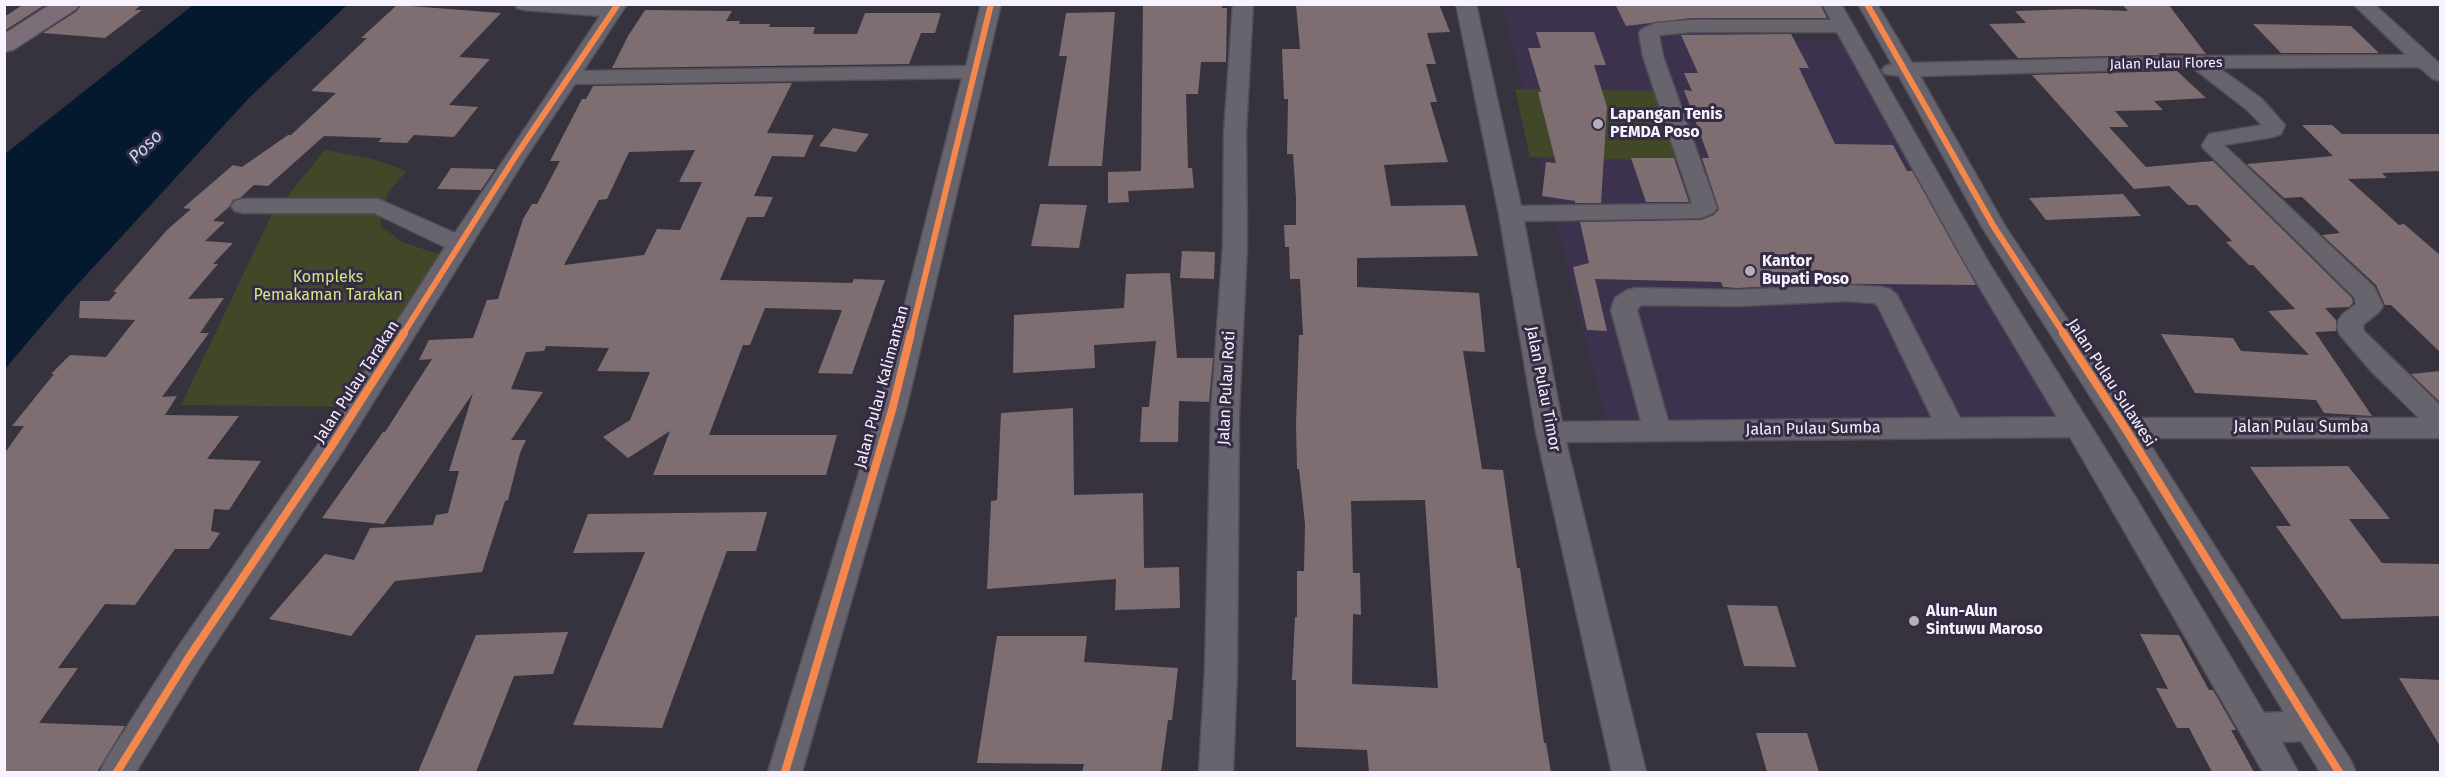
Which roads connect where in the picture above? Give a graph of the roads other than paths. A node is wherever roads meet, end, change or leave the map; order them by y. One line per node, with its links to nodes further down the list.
1 (68, 4): 10 (highway)
2 (524, 4): 8 (street)
3 (991, 4): 15 (street, Jalan Pulau Kalimantan)
4 (1243, 4): 32 (street, Jalan Pulau Roti)
5 (1466, 4): 19 (street, Jalan Pulau Timor)
6 (1867, 4): 14 (street, Jalan Pulau Sulawesi)
7 (2362, 4): 11 (street)
8 (615, 8): 17 (street, Jalan Pulau Tarakan)
9 (1837, 15): 13 (street); 19 (street)
10 (4, 45)
11 (2425, 61): 12 (street, Jalan Pulau Flores); 16 (street)
12 (2198, 62): 14 (street, Jalan Pulau Flores); 21 (street)
13 (1870, 70): 14 (street, Jalan Pulau Flores); 23 (street)
14 (1906, 70): 24 (street, Jalan Pulau Sulawesi)
15 (974, 72): 17 (street); 31 (street, Jalan Pulau Kalimantan)
16 (2440, 75)
17 (568, 78): 20 (street, Jalan Pulau Tarakan)
18 (243, 206): 20 (street)
19 (1511, 214): 27 (street, Jalan Pulau Timor)
20 (459, 244): 30 (street, Jalan Pulau Tarakan)
21 (2440, 421)
22 (1950, 427): 23 (street, Jalan Pulau Sumba); 26 (street, Jalan Pulau Sumba); 26 (street)
23 (2075, 427): 29 (street)
24 (2125, 428): 25 (street, Jalan Pulau Sumba); 28 (street, Jalan Pulau Sulawesi)
25 (2440, 428)
26 (1657, 431): 27 (street, Jalan Pulau Sumba)
27 (1550, 432): 33 (street, Jalan Pulau Timor)
28 (2310, 726): 29 (street); 35 (street, Jalan Pulau Sulawesi)
29 (2255, 728): 34 (street)
30 (117, 772)
31 (785, 772)
32 (1216, 772)
33 (1629, 772)
34 (2281, 772)
35 (2339, 772)

